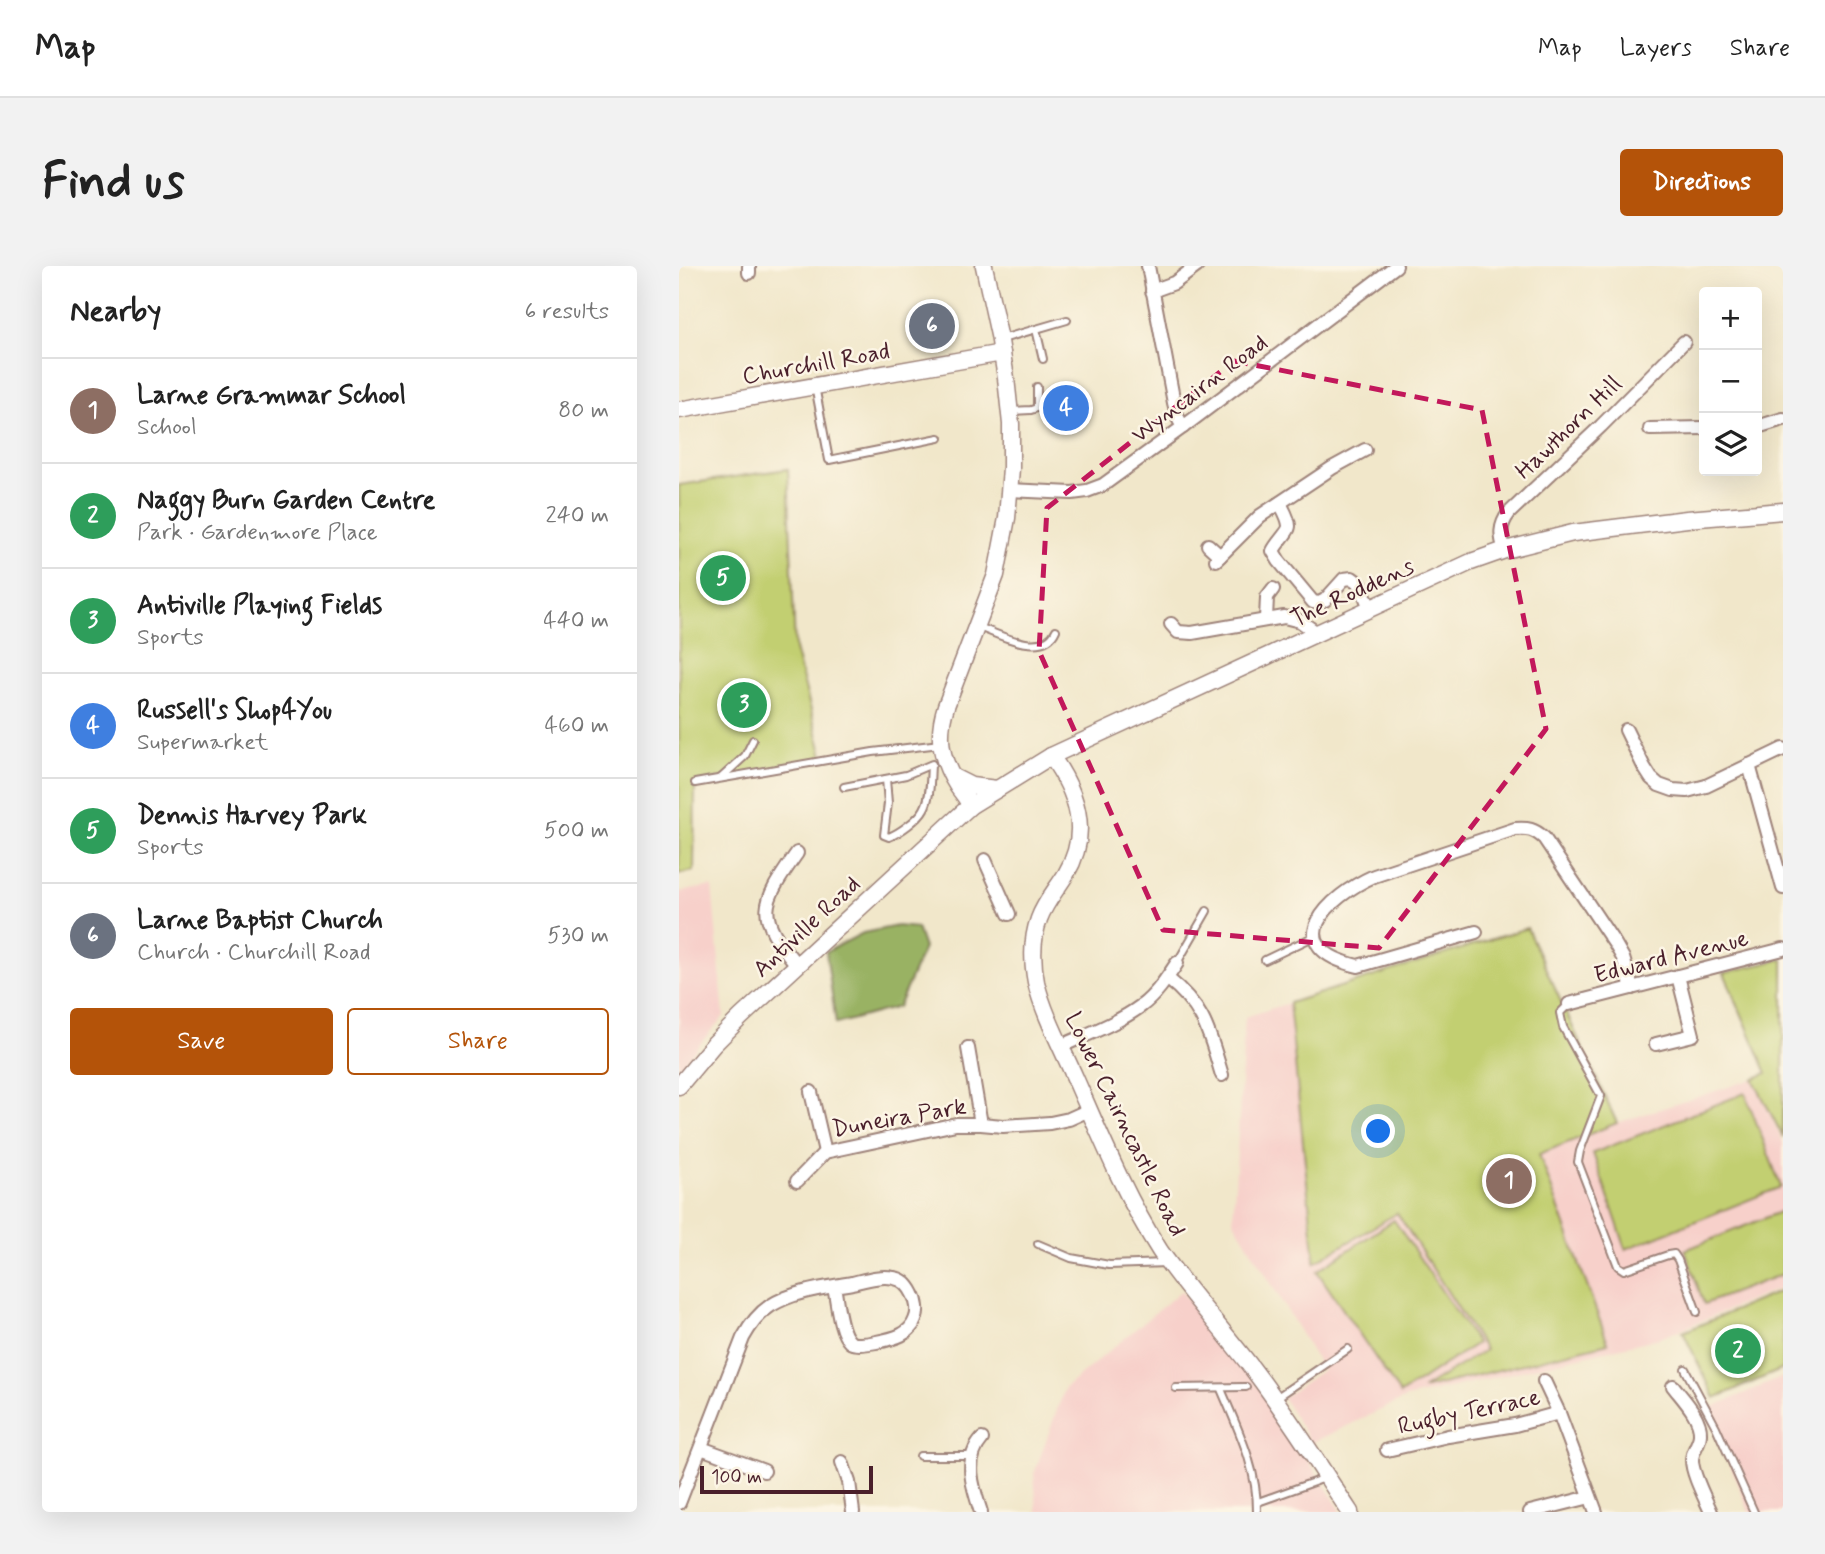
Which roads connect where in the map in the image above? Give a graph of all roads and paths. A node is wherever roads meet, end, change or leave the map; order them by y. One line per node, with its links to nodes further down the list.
1 (984, 266): 9 (street)
2 (1148, 266): 5 (street)
3 (1197, 266): 5 (street)
4 (1396, 266): 17 (street, Wyncairn Road)
5 (1152, 291): 17 (street)
6 (1067, 320): 7 (lane)
7 (1036, 329): 9 (lane); 10 (lane)
8 (1684, 342): 26 (street, Hawthorn Hill)
9 (1001, 347): 11 (street, Churchill Road); 14 (street)
10 (1043, 359)
11 (815, 386): 13 (street, Churchill Road); 20 (lane)
12 (1037, 387): 14 (lane)
13 (679, 410)
14 (1009, 411): 22 (street)
15 (1783, 419): 16 (street)
16 (1762, 426)
17 (1183, 427): 22 (street, Wyncairn Road)
18 (1699, 428): 19 (street)
19 (1650, 429)
20 (939, 438)
21 (1363, 456): 23 (street)
22 (1009, 490): 31 (street)
23 (1280, 503): 25 (street); 28 (street)
24 (1783, 511): 26 (street, The Roddens)
25 (1209, 545)
26 (1505, 550): 28 (street, The Roddens)
27 (1273, 589): 29 (street)
28 (1370, 607): 33 (street, The Roddens)
29 (1266, 619): 30 (street); 33 (street)
30 (1171, 624)
31 (977, 627): 32 (lane); 37 (street)
32 (1056, 629)
33 (1317, 633): 38 (street, The Roddens)
34 (1626, 730): 39 (street)
35 (753, 740): 41 (lane)
36 (1783, 749): 39 (street)
37 (938, 756): 40 (street); 41 (lane); 42 (lane); 42 (lane)
38 (1051, 756): 45 (street, The Roddens); 63 (street, Lower Cairncastle Road)
39 (1749, 765): 49 (street)
40 (953, 777): 45 (street); 46 (street)
41 (719, 779): 43 (lane)
42 (886, 779): 44 (lane)
43 (695, 783)
44 (844, 787)
45 (997, 789): 46 (street, The Roddens)
46 (970, 806): 57 (street, Antiville Road)
47 (797, 853): 57 (street)
48 (985, 860): 51 (street)
49 (1783, 888)
50 (1207, 911): 56 (lane)
51 (1009, 914)
52 (1476, 932): 53 (street)
53 (1315, 936): 55 (lane); 60 (street)
54 (1783, 949): 58 (street, Edward Avenue)
55 (1265, 960)
56 (1177, 963): 59 (street)
57 (797, 965): 66 (street, Antiville Road)
58 (1678, 976): 60 (street, Edward Avenue); 62 (street)
59 (1167, 978): 63 (street); 65 (street)
60 (1632, 988): 61 (street, Edward Avenue)
61 (1569, 1004): 75 (lane)
62 (1656, 1044)
63 (1061, 1046): 68 (street, Lower Cairncastle Road)
64 (968, 1048): 69 (street, Duneira Park)
65 (1222, 1075)
66 (679, 1086)
67 (811, 1092): 70 (street, Duneira Park)
68 (1089, 1110): 69 (street, Duneira Park); 73 (street, Lower Cairncastle Road)
69 (981, 1124): 70 (street, Duneira Park)
70 (825, 1153): 71 (street, Duneira Park)
71 (797, 1181)
72 (1038, 1244): 73 (lane)
73 (1169, 1263): 83 (street, Lower Cairncastle Road)
74 (834, 1286): 74 (street); 86 (street)
75 (1697, 1312)
76 (1348, 1349): 83 (lane)
77 (1685, 1368): 103 (lane)
78 (1544, 1381): 84 (street)
79 (1247, 1387): 82 (lane)
80 (1673, 1387): 102 (street)
81 (1176, 1388): 82 (lane)
82 (1221, 1388): 94 (lane)
83 (1274, 1399): 92 (street, Lower Cairncastle Road)
84 (1559, 1413): 87 (street, Rugby Terrace); 93 (street)
85 (982, 1439): 89 (street)
86 (701, 1448): 91 (street); 95 (street)
87 (1387, 1450)
88 (919, 1456): 89 (lane)
89 (972, 1456): 97 (street)
90 (842, 1462): 96 (street)
91 (764, 1471)
92 (1327, 1478): 94 (lane); 99 (street, Lower Cairncastle Road)
93 (1590, 1497): 100 (street); 101 (street)
94 (1258, 1502): 98 (lane)
95 (679, 1503)
96 (853, 1512)
97 (981, 1512)
98 (1257, 1512)
99 (1350, 1512)
100 (1530, 1512)
101 (1596, 1512)
102 (1711, 1512)
103 (1753, 1512)

